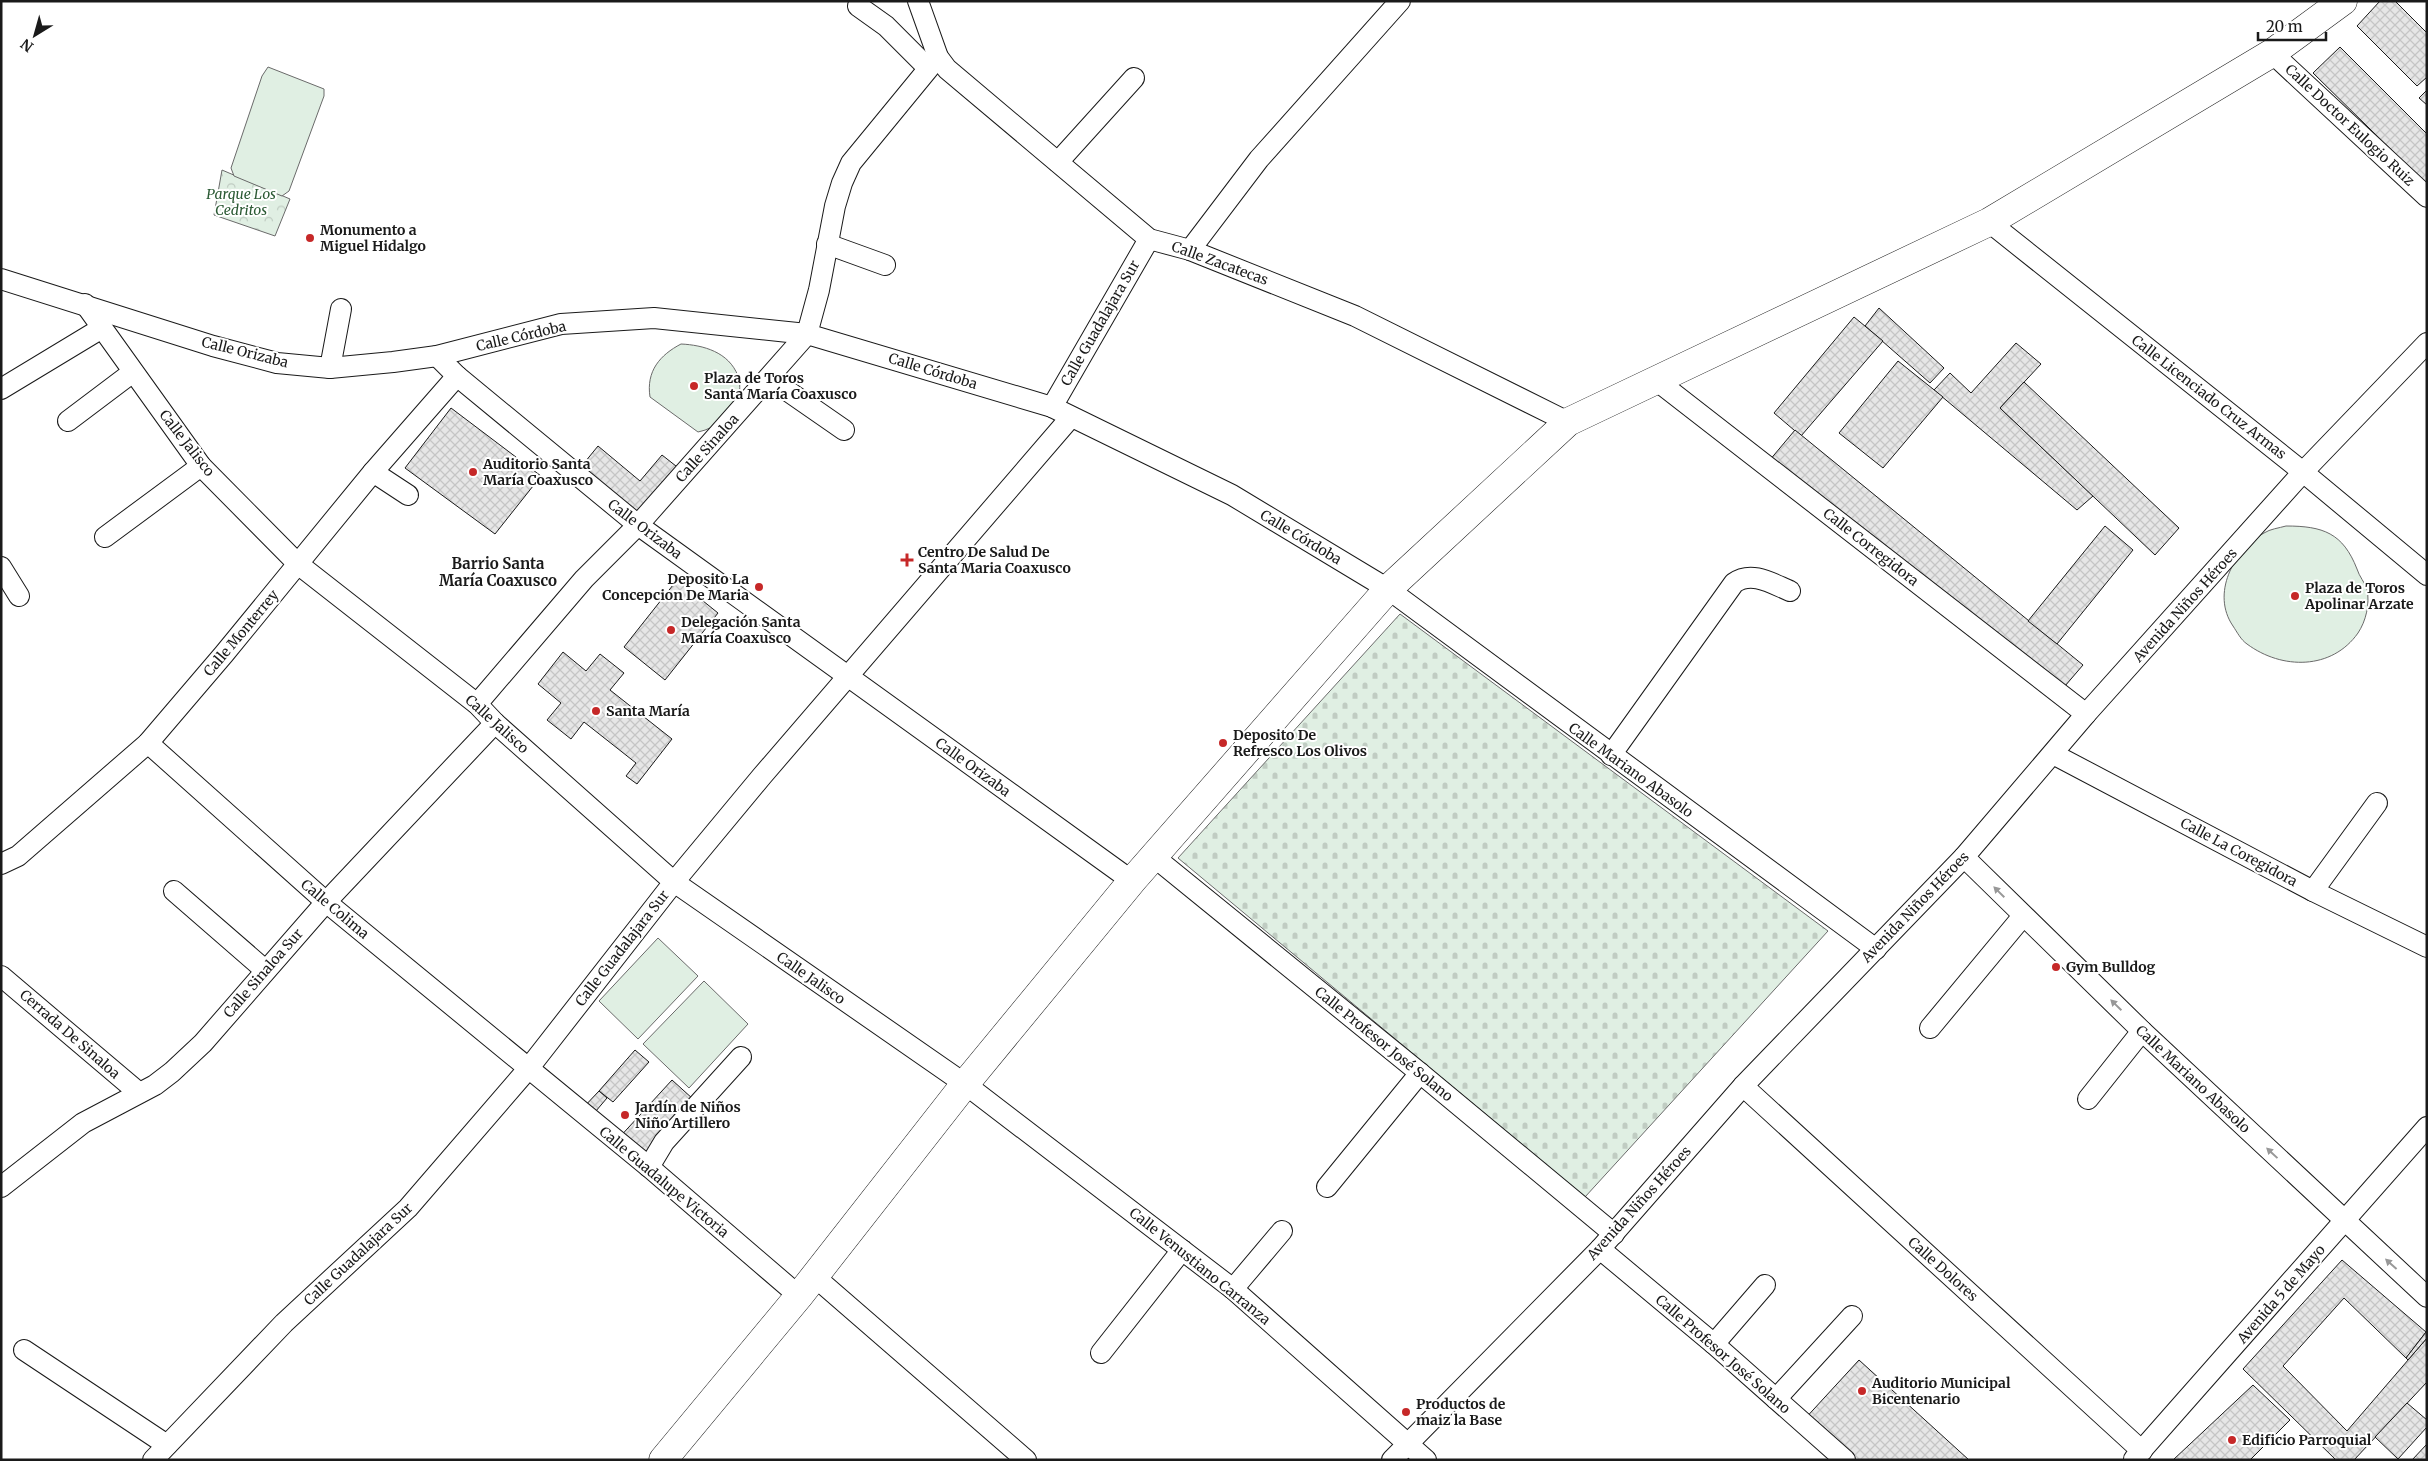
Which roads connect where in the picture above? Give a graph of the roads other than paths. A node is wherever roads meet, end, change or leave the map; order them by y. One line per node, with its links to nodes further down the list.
1 (918, 1): 6 (street, Calle Zacatecas)
2 (1400, 1): 13 (street)
3 (2343, 1): 5 (street)
4 (858, 6): 6 (street)
5 (2272, 53): 9 (street, Calle Doctor Eulogio Ruiz); 10 (street)
6 (933, 63): 8 (street, Calle Zacatecas); 12 (street, Calle Sinaloa)
7 (1134, 78): 8 (street)
8 (1058, 162): 11 (street, Calle Zacatecas)
9 (2427, 197)
10 (1989, 222): 26 (street); 35 (street, Calle Licenciado Cruz Armas)
11 (1149, 239): 13 (street, Calle Zacatecas); 28 (street, Calle Guadalajara Sur)
12 (828, 244): 14 (street); 19 (street, Calle Sinaloa)
13 (1190, 250): 31 (street, Calle Zacatecas)
14 (885, 265)
15 (1, 279): 16 (street, Calle Orizaba)
16 (85, 304): 18 (street, Calle Jalisco); 22 (street, Calle Orizaba)
17 (341, 308): 22 (street)
18 (102, 328): 23 (street, Calle Jalisco); 27 (street)
19 (807, 334): 21 (street, Calle Córdoba); 25 (street, Calle Sinaloa); 28 (street, Calle Córdoba)
20 (2427, 343): 35 (street, Avenida Niños Héroes)
21 (437, 356): 22 (street, Calle Orizaba); 24 (street, Calle Orizaba)
22 (330, 368)
23 (133, 372): 30 (street); 33 (street, Calle Jalisco)
24 (457, 376): 34 (street, Calle Monterrey); 37 (street, Calle Orizaba)
25 (769, 378): 32 (street); 37 (street, Calle Sinaloa)
26 (1656, 380): 31 (street); 47 (street, Calle Corregidora)
27 (1, 389)
28 (1052, 407): 29 (street, Calle Córdoba)
29 (1072, 418): 42 (street, Calle Córdoba); 45 (street, Calle Guadalajara Sur)
30 (68, 421)
31 (1568, 422): 42 (street)
32 (844, 430)
33 (201, 466): 38 (street); 39 (street, Calle Jalisco)
34 (373, 472): 36 (street); 39 (street, Calle Monterrey)
35 (2303, 472): 41 (street, Calle Licenciado Cruz Armas); 47 (street, Avenida Niños Héroes)
36 (408, 495)
37 (638, 526): 45 (street, Calle Orizaba); 46 (street, Calle Sinaloa)
38 (104, 537)
39 (298, 564): 46 (street, Calle Jalisco); 49 (street, Calle Monterrey)
40 (1, 568): 44 (street)
41 (2427, 575)
42 (1388, 589): 51 (street, Calle Mariano Abasolo); 53 (street)
43 (1790, 591): 51 (street)
44 (19, 596)
45 (848, 678): 56 (street, Calle Orizaba); 57 (street, Calle Guadalajara Sur)
46 (477, 704): 48 (street, Calle Jalisco)
47 (2086, 714): 50 (street, Avenida Niños Héroes)
48 (495, 723): 57 (street, Calle Jalisco); 60 (street, Calle Sinaloa Sur)
49 (148, 743): 55 (street, Calle Monterrey); 60 (street, Calle Colima)
50 (2053, 754): 54 (street, Avenida Niños Héroes); 59 (street, Calle La Coregidora)
51 (1611, 755): 63 (street, Calle Mariano Abasolo)
52 (2377, 802): 59 (street)
53 (1153, 856): 56 (street); 70 (street, Calle Profesor José Solano)
54 (1964, 857): 61 (street, Calle Mariano Abasolo, one-way to 54); 63 (street, Avenida Niños Héroes)
55 (1, 864)
56 (1132, 881): 71 (street)
57 (674, 882): 69 (street, Calle Guadalajara Sur); 71 (street, Calle Jalisco)
58 (174, 891): 64 (street)
59 (2313, 891): 62 (street, Calle La Coregidora)
60 (326, 902): 64 (street, Calle Sinaloa Sur); 69 (street, Calle Colima)
61 (2023, 916): 66 (street); 67 (street, Calle Mariano Abasolo, one-way to 61)
62 (2427, 948)
63 (1876, 949): 72 (street, Avenida Niños Héroes)
64 (264, 970): 73 (street, Calle Sinaloa Sur)
65 (1, 976): 73 (street, Cerrada De Sinaloa)
66 (1930, 1028)
67 (2142, 1031): 74 (street); 79 (street, Calle Mariano Abasolo, one-way to 67)
68 (741, 1056): 76 (street)
69 (528, 1069): 76 (street, Calle Guadalupe Victoria); 94 (street, Calle Guadalajara Sur)
70 (1420, 1073): 78 (street); 81 (street, Calle Profesor José Solano)
71 (964, 1084): 83 (street, Calle Venustiano Carranza); 85 (street)
72 (1743, 1086): 81 (street, Avenida Niños Héroes); 95 (street, Calle Dolores)
73 (138, 1092): 77 (street, Calle Sinaloa Sur)
74 (2088, 1100)
75 (2427, 1127): 79 (street, Avenida 5 de Mayo)
76 (649, 1167): 85 (street, Calle Guadalupe Victoria)
77 (1, 1187)
78 (1327, 1187)
79 (2344, 1222): 87 (street, Calle Mariano Abasolo, one-way to 79); 95 (street, Avenida 5 de Mayo)
80 (1282, 1231): 86 (street)
81 (1614, 1234): 82 (street, Avenida Niños Héroes)
82 (1600, 1249): 89 (street, Calle Profesor José Solano); 93 (street, Avenida Niños Héroes)
83 (1182, 1250): 86 (street, Calle Venustiano Carranza); 91 (street)
84 (1765, 1285): 89 (street)
85 (807, 1286): 97 (street); 98 (street, Calle Guadalupe Victoria)
86 (1233, 1289): 93 (street, Calle Venustiano Carranza)
87 (2427, 1297)
88 (1852, 1316): 92 (street)
89 (1714, 1344): 92 (street, Calle Profesor José Solano)
90 (24, 1350): 94 (street)
91 (1101, 1353)
92 (1776, 1399): 101 (street, Calle Profesor José Solano)
93 (1409, 1444): 99 (street, Avenida Niños Héroes); 100 (street, Calle Venustiano Carranza)
94 (167, 1445): 96 (street, Calle Guadalajara Sur)
95 (2138, 1455)
96 (153, 1460)
97 (663, 1460)
98 (1026, 1460)
99 (1392, 1460)
100 (1426, 1460)
101 (1845, 1460)

